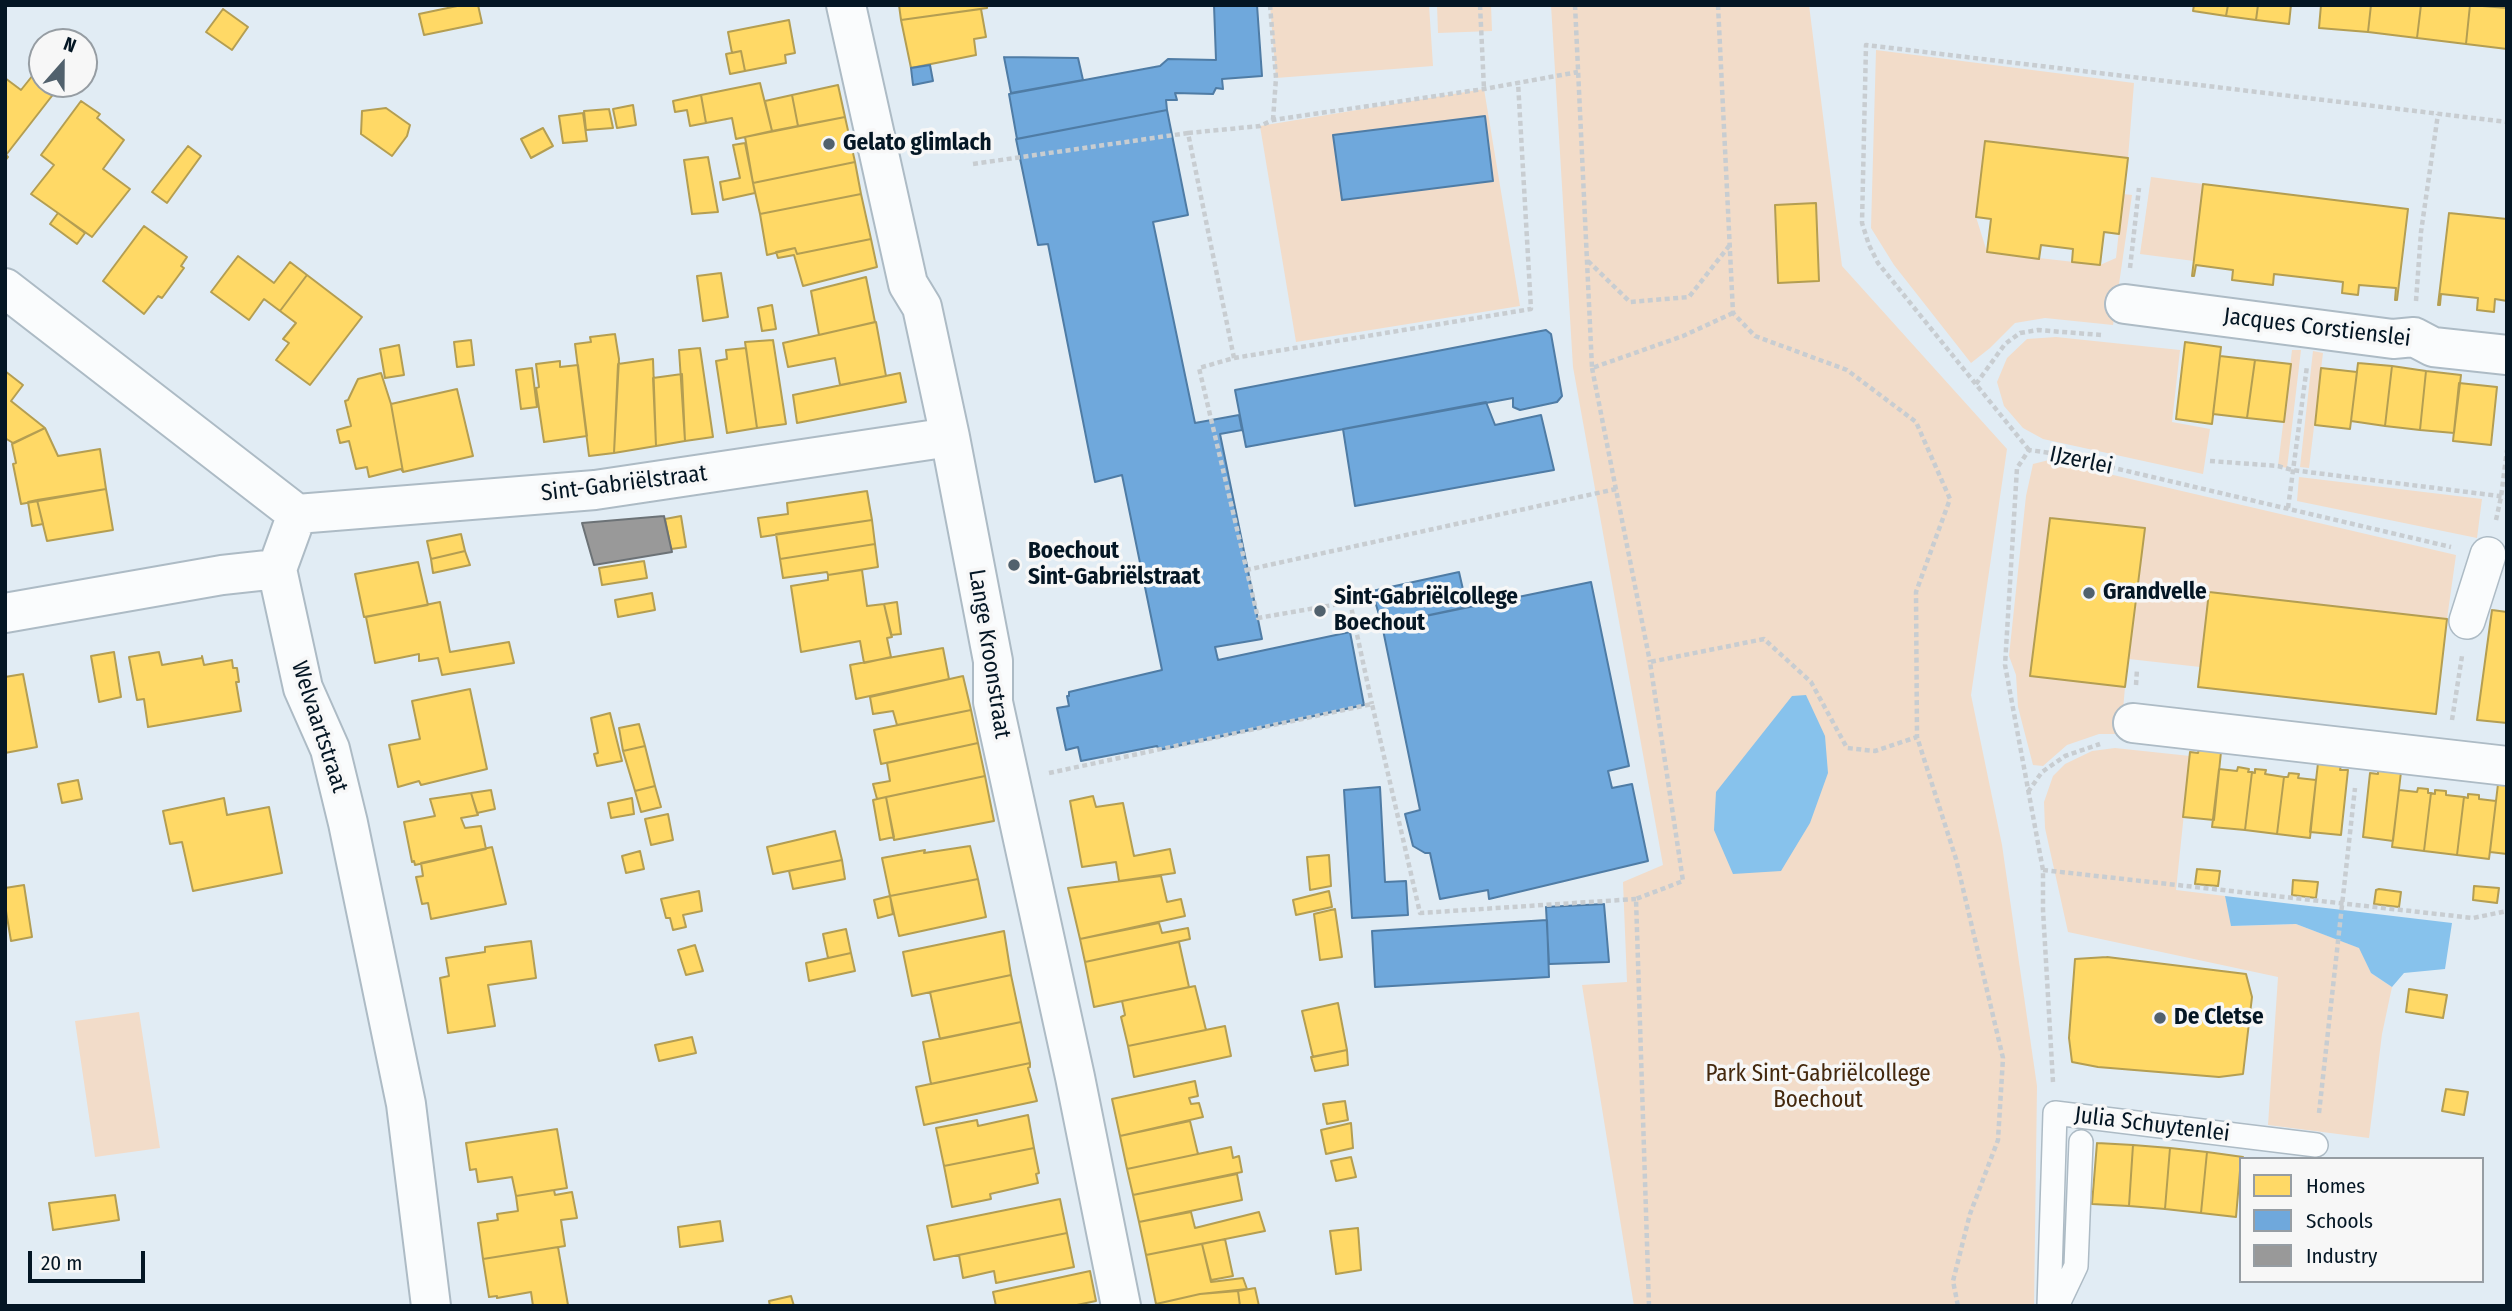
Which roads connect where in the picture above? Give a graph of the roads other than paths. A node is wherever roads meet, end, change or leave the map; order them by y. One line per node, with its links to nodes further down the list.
1 (846, 5): 5 (street, Lange Kroonstraat)
2 (5, 288): 6 (street)
3 (2126, 304): 4 (street, Jacques Corstienslei)
4 (2507, 355)
5 (950, 437): 6 (street, Sint-Gabriëlstraat); 16 (street, Lange Kroonstraat)
6 (297, 514): 8 (street)
7 (2488, 555): 10 (street)
8 (277, 569): 9 (street); 15 (street, Welvaartstraat)
9 (5, 612)
10 (2465, 637)
11 (2133, 723): 12 (street)
12 (2507, 766)
13 (2081, 1142): 18 (lane)
14 (2316, 1145): 17 (lane, Julia Schuytenlei)
15 (431, 1306)
16 (1121, 1306)
17 (2049, 1306)
18 (2057, 1306)

